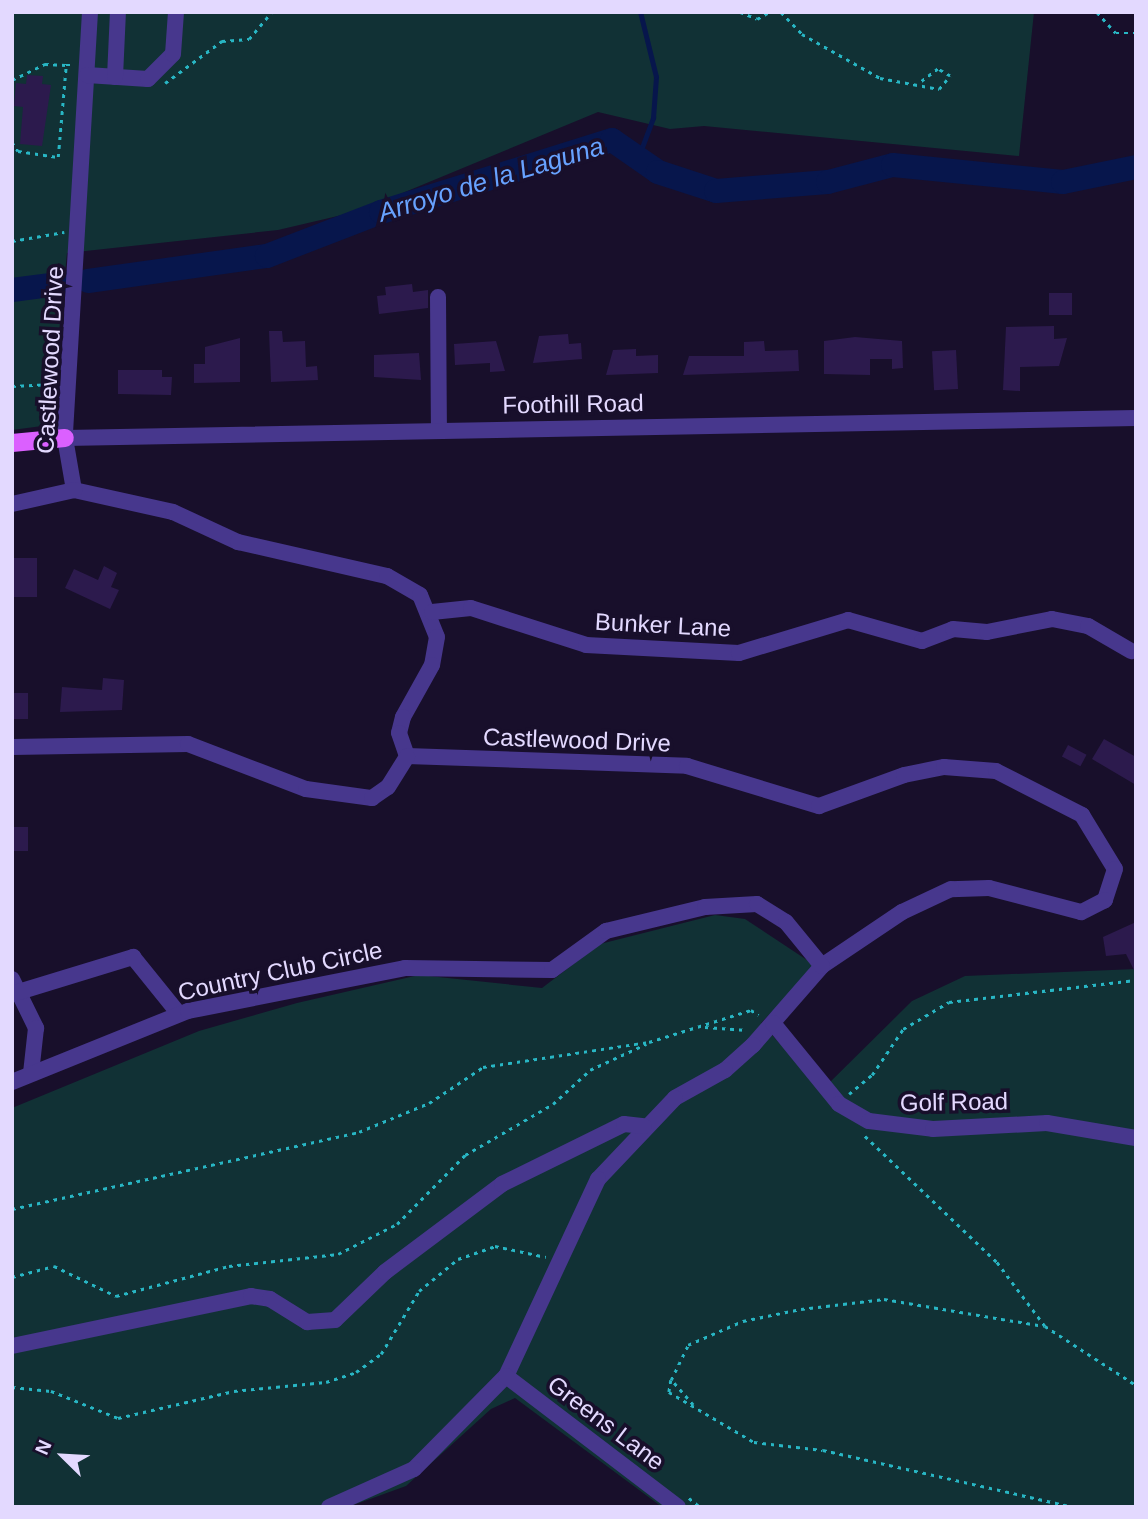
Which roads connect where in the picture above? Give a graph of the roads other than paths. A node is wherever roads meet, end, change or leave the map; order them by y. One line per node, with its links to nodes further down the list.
1 (90, 12): 4 (street, Castlewood Drive)
2 (118, 12): 5 (street)
3 (176, 12): 5 (street)
4 (87, 70): 5 (street); 9 (street, Castlewood Drive)
5 (115, 77)
6 (438, 297): 8 (street)
7 (1136, 418): 8 (street, Foothill Road)
8 (439, 431): 9 (street, Foothill Road)
9 (65, 438): 10 (main road, Foothill Road); 11 (street, Castlewood Drive)
10 (12, 443)
11 (74, 490): 12 (street); 13 (street)
12 (12, 504)
13 (432, 612): 14 (street, Bunker Lane); 16 (street)
14 (1131, 651)
15 (12, 747): 16 (street)
16 (407, 756): 17 (street, Castlewood Drive)
17 (822, 966): 19 (street, Country Club Circle); 20 (street, Castlewood Drive)
18 (15, 989): 19 (street); 21 (street)
19 (179, 1014): 21 (street, Country Club Circle)
20 (769, 1022): 23 (street, Castlewood Drive); 24 (street, Golf Road)
21 (31, 1073): 22 (street, Country Club Circle)
22 (12, 1082)
23 (644, 1126): 25 (street); 26 (street, Castlewood Drive)
24 (1136, 1138)
25 (12, 1346)
26 (506, 1376): 27 (street, Castlewood Drive); 28 (street, Greens Lane)
27 (329, 1507)
28 (678, 1507)

